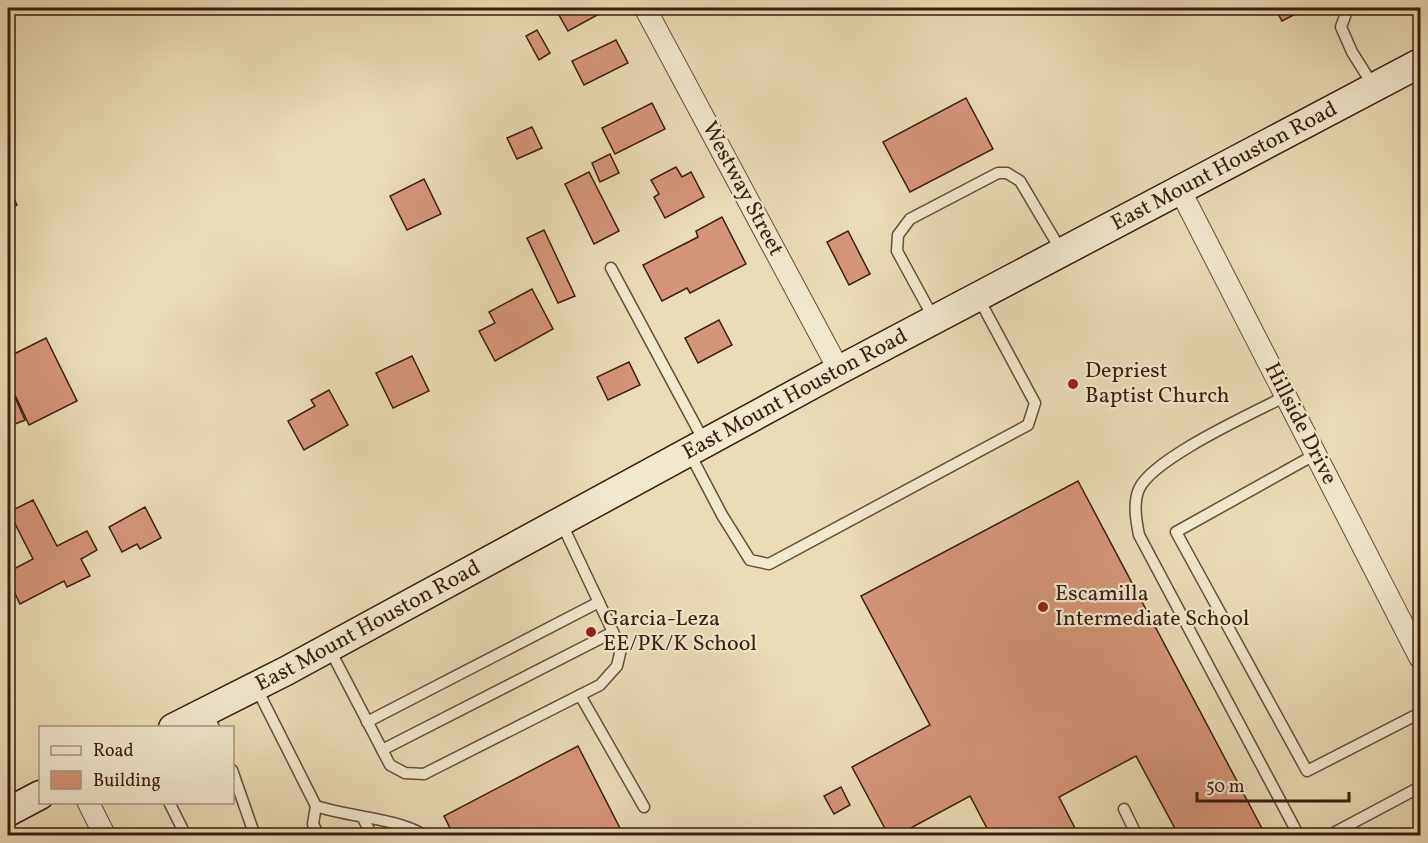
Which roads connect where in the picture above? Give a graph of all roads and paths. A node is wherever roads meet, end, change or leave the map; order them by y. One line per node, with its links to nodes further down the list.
1 (645, 8): 10 (street, Westway Street)
2 (1348, 8): 4 (lane)
3 (1420, 63): 4 (main road, East Mount Houston Road)
4 (1375, 87): 5 (main road, East Mount Houston Road)
5 (1180, 190): 6 (main road, East Mount Houston Road); 11 (street, Hillside Drive)
6 (1062, 252): 8 (main road, East Mount Houston Road); 9 (lane)
7 (611, 268): 12 (lane)
8 (977, 297): 9 (main road, East Mount Houston Road); 12 (lane)
9 (934, 319): 10 (main road, East Mount Houston Road)
10 (839, 370): 12 (main road, East Mount Houston Road)
11 (1286, 396): 13 (street, Hillside Drive); 43 (lane)
12 (697, 447): 14 (main road, East Mount Houston Road)
13 (1316, 454): 18 (street, Hillside Drive); 21 (lane)
14 (561, 521): 15 (lane); 17 (main road, East Mount Houston Road)
15 (599, 602): 16 (lane); 23 (lane)
16 (613, 632): 20 (lane); 25 (lane)
17 (329, 648): 19 (main road, East Mount Houston Road); 23 (lane)
18 (1420, 658)
19 (256, 687): 22 (main road, East Mount Houston Road); 31 (lane)
20 (580, 695): 25 (lane); 32 (lane)
21 (1420, 713)
22 (211, 719): 24 (main road, East Mount Houston Road)
23 (367, 722): 25 (lane)
24 (181, 726)
25 (382, 750)
26 (234, 776): 38 (lane)
27 (1420, 788): 44 (lane)
28 (39, 796): 34 (main road)
29 (89, 804): 36 (street)
30 (170, 804): 37 (lane)
31 (316, 806): 35 (lane); 39 (lane)
32 (644, 807)
33 (1124, 809): 42 (lane)
34 (8, 812)
35 (363, 818): 40 (lane); 41 (lane)
36 (105, 836)
37 (186, 836)
38 (255, 836)
39 (319, 836)
40 (372, 836)
41 (426, 836)
42 (1137, 836)
43 (1299, 836)
44 (1328, 836)

